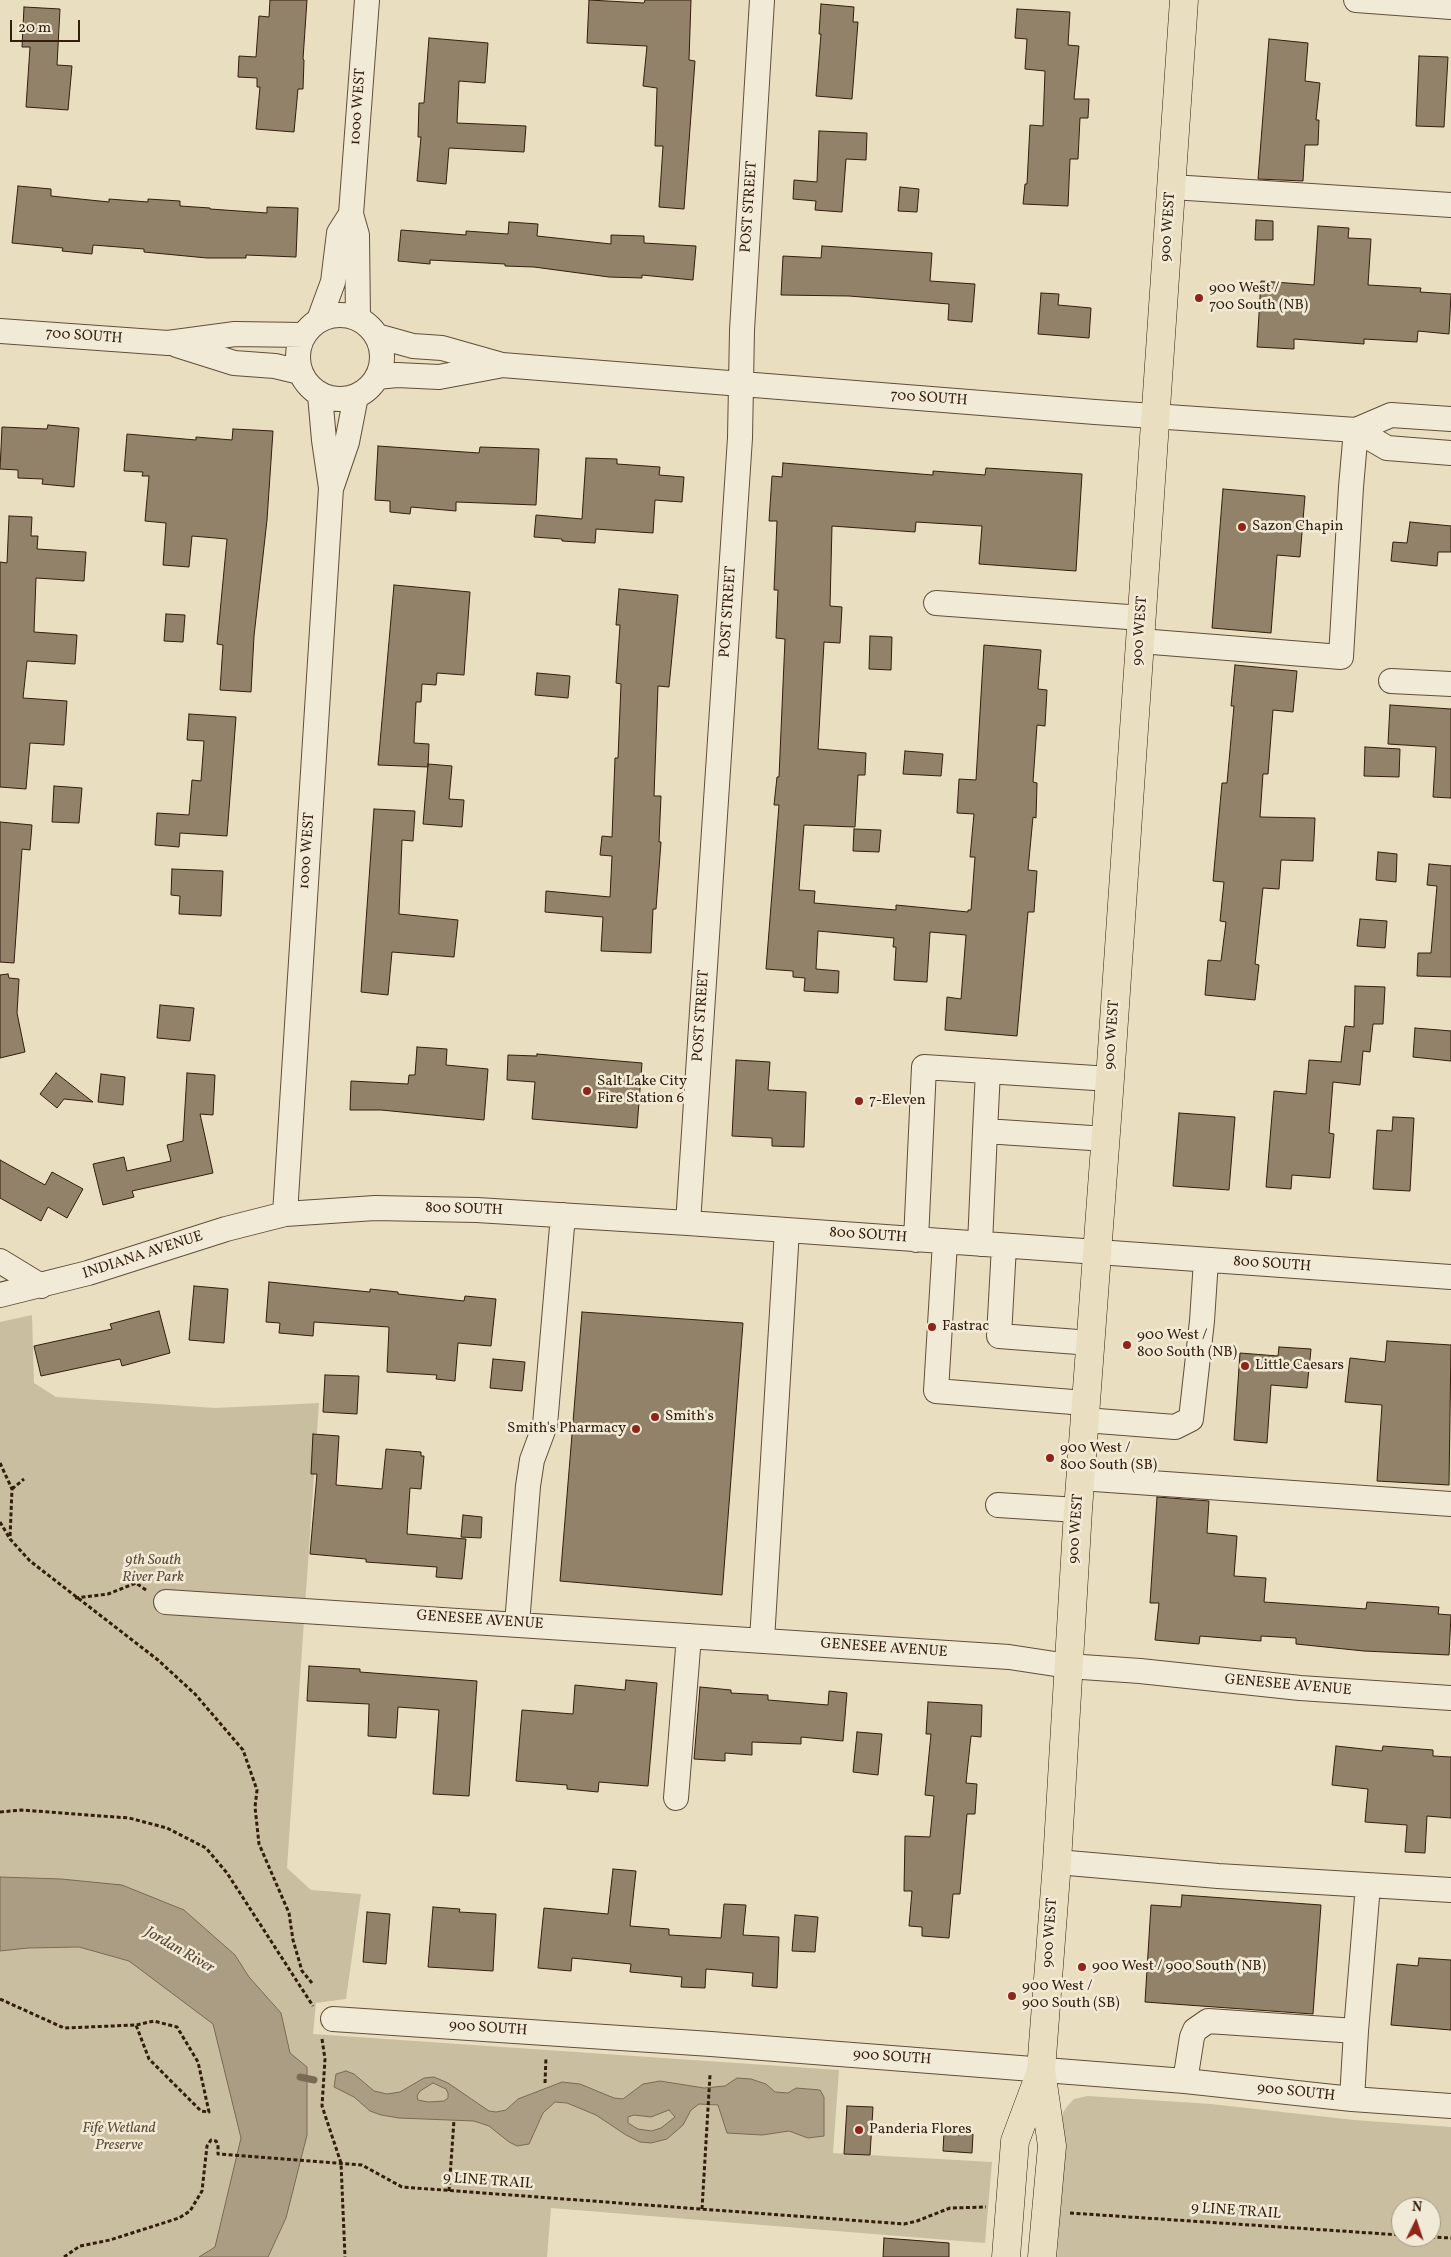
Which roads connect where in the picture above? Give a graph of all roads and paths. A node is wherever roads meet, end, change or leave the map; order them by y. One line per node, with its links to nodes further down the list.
1 (367, 0): 8 (street, 1000 WEST)
2 (762, 0): 17 (street, POST STREET)
3 (1184, 0): 6 (main road, 900 WEST)
4 (1356, 0): 5 (street)
5 (1451, 7)
6 (1172, 187): 7 (street); 20 (main road, 900 WEST)
7 (1451, 206)
8 (351, 214): 9 (street, 1000 WEST); 10 (street, 1000 WEST)
9 (358, 319): 10 (street); 12 (street)
10 (311, 327): 13 (street, 700 SOUTH); 15 (street)
11 (0, 331): 13 (street, 700 SOUTH)
12 (377, 336): 14 (street, 700 SOUTH); 16 (street)
13 (168, 343): 15 (street, 700 SOUTH)
14 (502, 365): 16 (street, 700 SOUTH); 17 (street, 700 SOUTH)
15 (300, 372): 18 (street)
16 (377, 377): 19 (street)
17 (742, 384): 20 (street, 700 SOUTH); 35 (street, POST STREET)
18 (320, 395): 19 (street); 24 (street, 1000 WEST)
19 (356, 396): 24 (street, 1000 WEST)
20 (1156, 415): 22 (street, 700 SOUTH); 26 (main road, 900 WEST)
21 (1451, 419): 22 (street, 700 SOUTH)
22 (1356, 430): 23 (street, 700 SOUTH); 26 (street)
23 (1451, 452)
24 (332, 488): 33 (street, 1000 WEST)
25 (936, 602): 26 (street)
26 (1141, 630): 30 (main road, 900 WEST)
27 (1391, 681): 28 (street)
28 (1451, 684)
29 (988, 1071): 30 (street); 31 (street); 37 (street)
30 (1110, 1079): 32 (main road, 900 WEST)
31 (985, 1131): 32 (street); 39 (street)
32 (1106, 1138): 41 (main road, 900 WEST)
33 (285, 1214): 34 (street, 800 SOUTH); 45 (street, INDIANA AVENUE)
34 (563, 1215): 35 (street, 800 SOUTH); 60 (street)
35 (688, 1223): 36 (street, 800 SOUTH)
36 (787, 1230): 37 (street, 800 SOUTH); 62 (street)
37 (916, 1240): 38 (street, 800 SOUTH)
38 (945, 1242): 39 (street, 800 SOUTH); 48 (street)
39 (980, 1244): 40 (street, 800 SOUTH)
40 (1004, 1246): 41 (street, 800 SOUTH); 47 (street)
41 (1097, 1253): 42 (street, 800 SOUTH); 47 (main road, 900 WEST)
42 (1206, 1260): 44 (street, 800 SOUTH); 48 (street)
43 (0, 1261): 45 (street)
44 (1451, 1277)
45 (42, 1286): 46 (street, INDIANA AVENUE)
46 (0, 1295)
47 (1091, 1343): 48 (main road, 900 WEST)
48 (1085, 1411): 50 (main road, 900 WEST)
49 (0, 1463): 52 (path)
50 (1080, 1478): 53 (street); 55 (main road, 900 WEST)
51 (24, 1479): 52 (path)
52 (12, 1489): 57 (path)
53 (1451, 1504)
54 (998, 1506): 55 (street)
55 (1078, 1510): 63 (main road, 900 WEST)
56 (1, 1524): 57 (path)
57 (10, 1539): 58 (path)
58 (75, 1598): 59 (path); 70 (path)
59 (166, 1602): 60 (street, GENESEE AVENUE)
60 (517, 1624): 61 (street, GENESEE AVENUE)
61 (689, 1636): 62 (street, GENESEE AVENUE); 65 (street)
62 (762, 1640): 63 (street, GENESEE AVENUE)
63 (1068, 1666): 64 (street, GENESEE AVENUE); 67 (main road, 900 WEST)
64 (1451, 1698)
65 (676, 1798)
66 (0, 1812): 72 (path)
67 (1056, 1862): 68 (street); 76 (main road, 900 WEST)
68 (1368, 1885): 69 (street); 74 (street)
69 (1451, 1890)
70 (312, 1983)
71 (0, 1999): 73 (path)
72 (323, 2022): 76 (street, 900 SOUTH); 83 (path)
73 (136, 2025): 73 (path)
74 (1356, 2031): 78 (street); 80 (street)
75 (546, 2058): 79 (path)
76 (1041, 2070): 78 (street, 900 SOUTH); 91 (main road, 900 WEST); 92 (main road, 900 WEST)
77 (710, 2075): 86 (path)
78 (1185, 2081): 80 (street, 900 SOUTH)
79 (545, 2083)
80 (1352, 2099): 81 (street, 900 SOUTH)
81 (1451, 2106)
82 (454, 2120): 84 (path)
83 (342, 2163): 84 (path, 9 LINE TRAIL); 89 (path, 9 LINE TRAIL); 90 (path)
84 (449, 2191): 86 (path, 9 LINE TRAIL)
85 (990, 2208): 86 (path, 9 LINE TRAIL)
86 (702, 2209)
87 (1069, 2213): 88 (path, 9 LINE TRAIL)
88 (1391, 2234)
89 (64, 2257)
90 (346, 2257)
91 (1006, 2257)
92 (1042, 2257)

